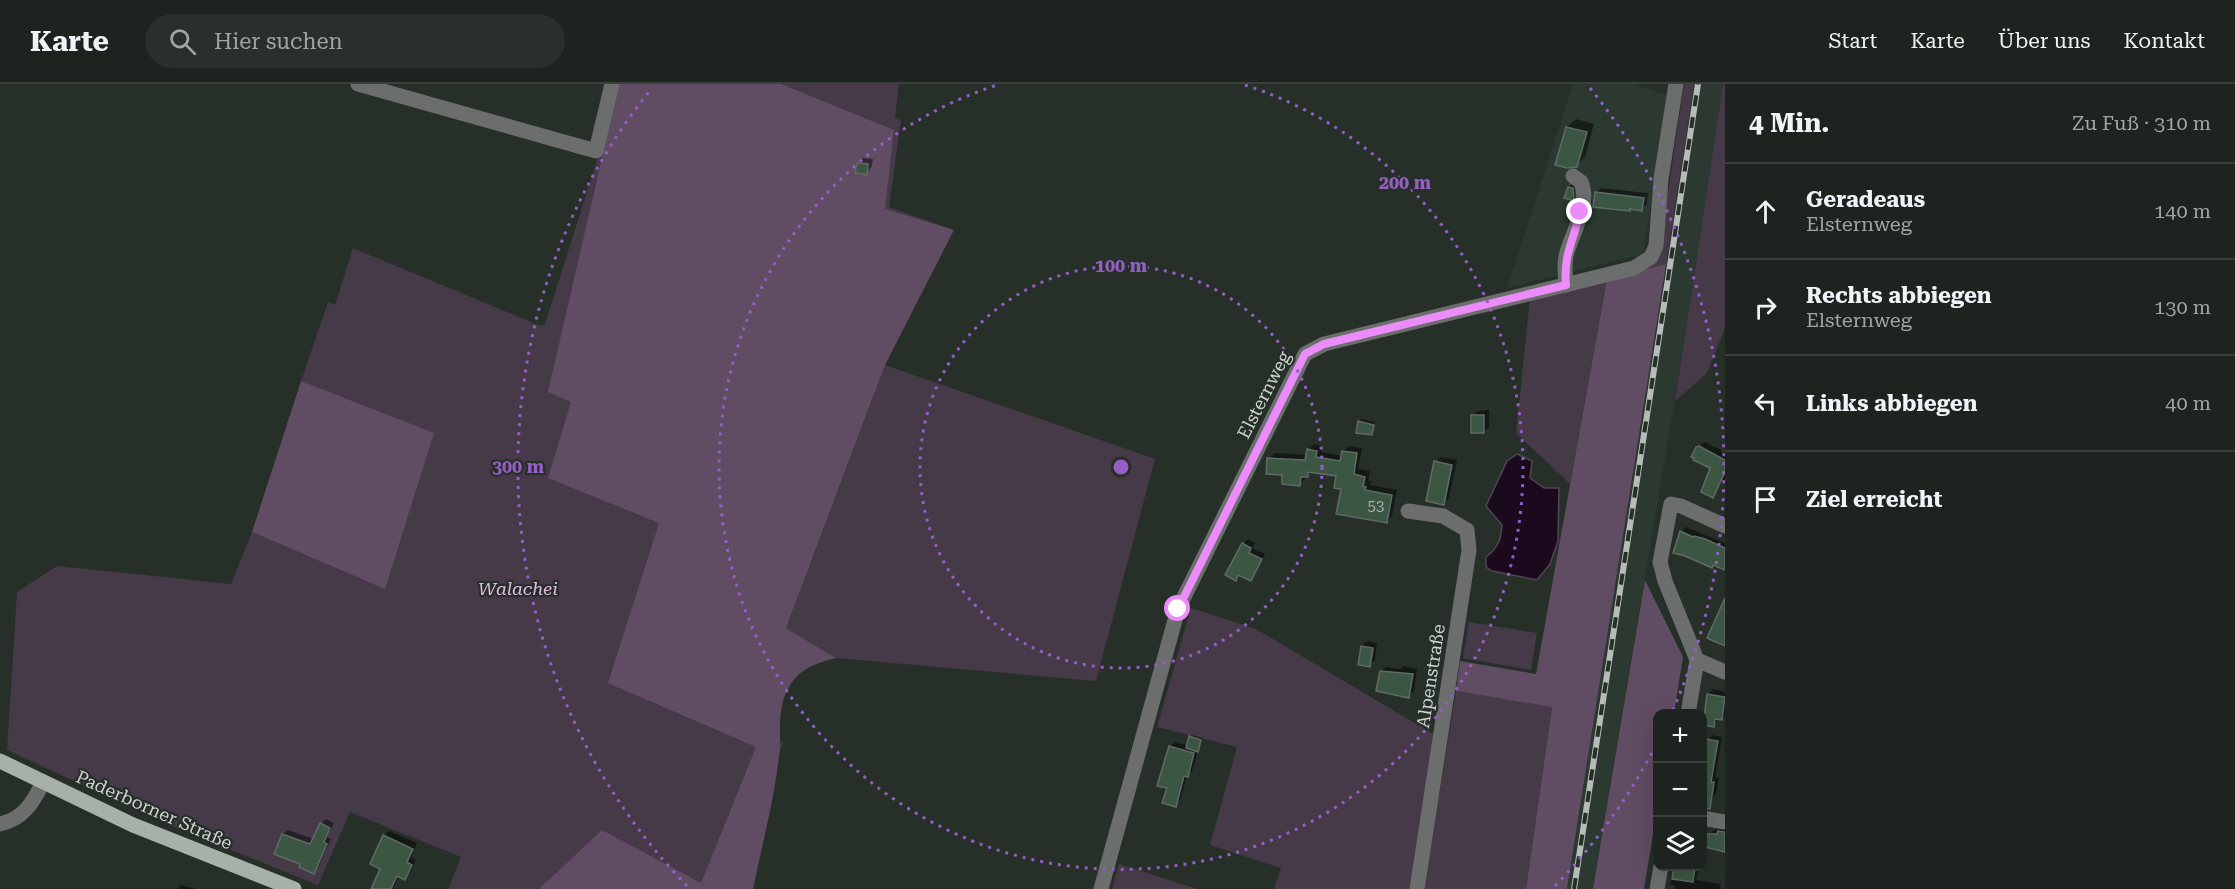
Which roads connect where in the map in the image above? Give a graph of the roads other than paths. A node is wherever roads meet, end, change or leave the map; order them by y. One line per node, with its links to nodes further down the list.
1 (358, 84): 2 (street)
2 (612, 84)
3 (1676, 84): 5 (street, Elsternweg)
4 (1573, 176): 5 (street)
5 (1566, 285): 18 (street, Elsternweg)
6 (1408, 511): 19 (street, Alpenstraße)
7 (1725, 526): 8 (street)
8 (1698, 660): 9 (street); 10 (street)
9 (1725, 672)
10 (1689, 709)
11 (0, 761): 12 (main road, Paderborner Straße)
12 (43, 782): 15 (street); 17 (main road, Paderborner Straße)
13 (1707, 819): 14 (street)
14 (1725, 822)
15 (0, 824)
16 (1660, 871): 20 (street)
17 (294, 889)
18 (1101, 889)
19 (1417, 889)
20 (1657, 889)

